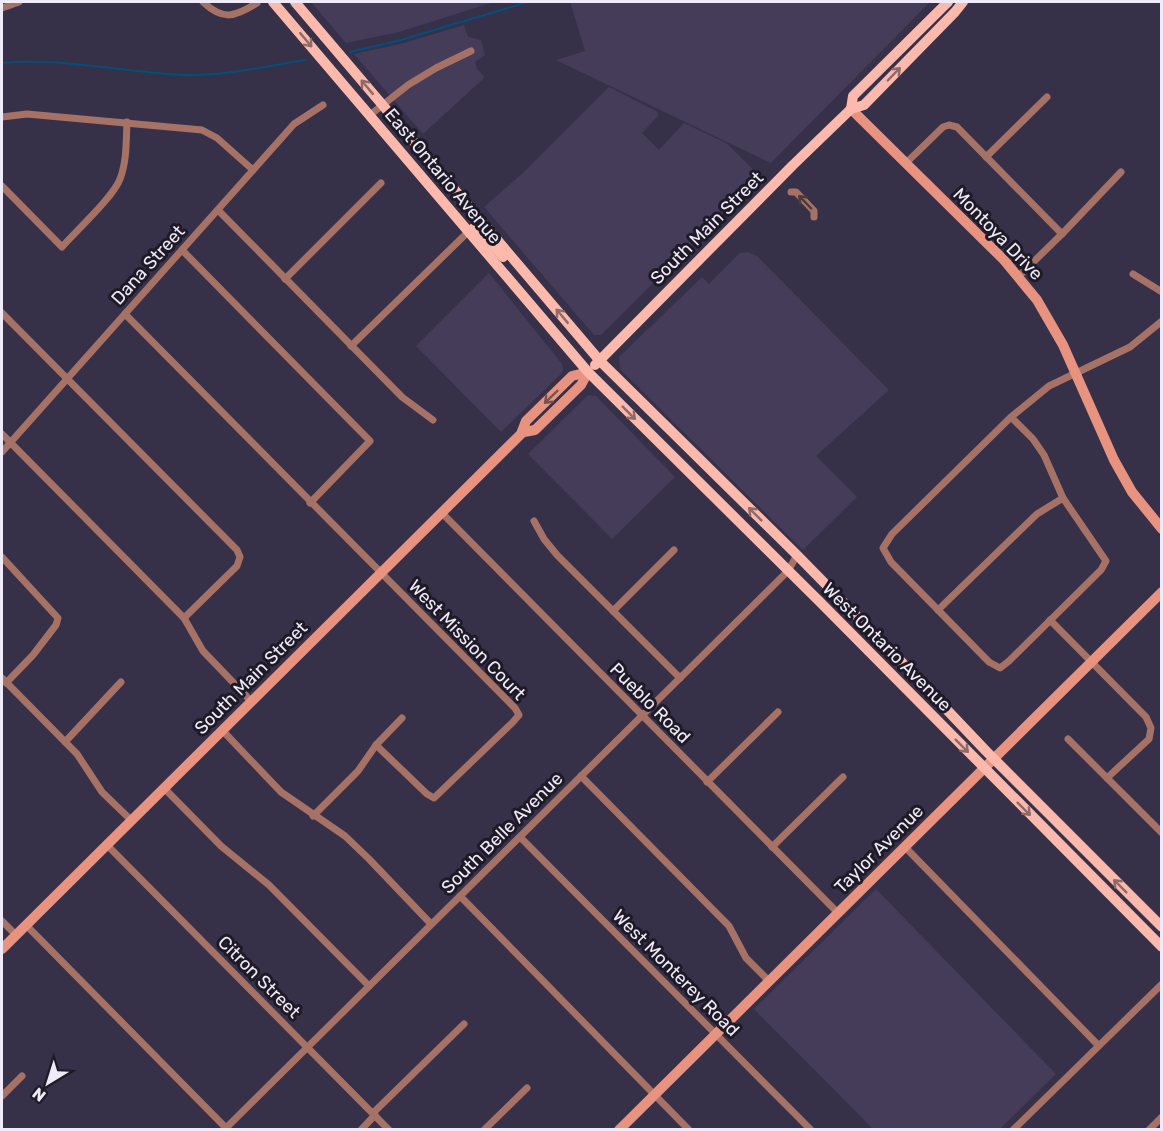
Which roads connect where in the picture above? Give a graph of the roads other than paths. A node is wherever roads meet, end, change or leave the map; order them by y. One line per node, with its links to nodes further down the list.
1 (19, 2): 8 (street)
2 (203, 2): 7 (street)
3 (273, 2): 14 (main road, East Ontario Avenue, one-way to 14)
4 (295, 2): 12 (main road, East Ontario Avenue, one-way to 4)
5 (948, 2): 13 (main road, South Main Street)
6 (963, 2): 13 (main road, South Main Street, one-way to 6)
7 (257, 3)
8 (2, 8)
9 (471, 51): 12 (street)
10 (1047, 97): 17 (street)
11 (322, 105): 19 (street, Dana Street)
12 (382, 105): 14 (street); 32 (main road, East Ontario Avenue)
13 (851, 109): 18 (street, Montoya Drive); 38 (main road, South Main Street)
14 (370, 115): 26 (main road, East Ontario Avenue)
15 (2, 117): 16 (street)
16 (127, 122): 19 (street); 22 (street)
17 (986, 157): 18 (street); 27 (street)
18 (906, 163): 30 (street, Montoya Drive)
19 (253, 170): 24 (street, Dana Street)
20 (1121, 172): 27 (street)
21 (381, 183): 31 (street)
22 (2, 186)
23 (791, 192): 25 (street, one-way to 23)
24 (218, 210): 28 (street, Dana Street); 31 (street)
25 (814, 217)
26 (469, 231): 32 (main road); 37 (street); 39 (main road, East Ontario Avenue)
27 (1062, 234): 30 (street)
28 (182, 249): 35 (street, Dana Street); 48 (street)
29 (1133, 274): 33 (street)
30 (1018, 276): 40 (street, Montoya Drive)
31 (285, 279): 37 (street)
32 (538, 289): 38 (main road, East Ontario Avenue, one-way to 32)
33 (1161, 292)
34 (2, 313): 41 (street)
35 (125, 314): 41 (street, Dana Street); 48 (street)
36 (1161, 321): 40 (street)
37 (351, 346): 43 (street)
38 (600, 360): 39 (main road, South Main Street); 53 (main road, West Ontario Avenue, one-way to 38)
39 (588, 372): 49 (street, South Main Street); 55 (main road, West Ontario Avenue, one-way to 55)
40 (1076, 373): 42 (street); 51 (street, Montoya Drive)
41 (67, 378): 45 (street, Dana Street); 60 (street)
42 (1011, 417): 47 (street); 58 (street)
43 (433, 420)
44 (2, 434): 45 (street)
45 (10, 442): 46 (street, Dana Street); 60 (street)
46 (2, 452)
47 (1063, 498): 58 (street); 61 (street)
48 (310, 503): 56 (street)
49 (441, 512): 56 (street, South Main Street); 68 (street, Pueblo Road)
50 (534, 521): 59 (street)
51 (1161, 529)
52 (675, 550): 59 (street)
53 (797, 555): 55 (street, South Belle Avenue); 74 (main road, West Ontario Avenue)
54 (2, 557): 64 (street)
55 (788, 571): 63 (street, South Belle Avenue); 75 (main road, West Ontario Avenue, one-way to 75)
56 (380, 573): 66 (street, South Main Street); 73 (street, West Mission Court)
57 (1161, 592): 62 (street, Taylor Avenue)
58 (938, 610): 61 (street)
59 (613, 611): 63 (street)
60 (184, 618): 66 (street)
61 (1050, 620): 62 (street)
62 (1092, 661): 74 (street, Taylor Avenue); 78 (street)
63 (680, 678): 68 (street, South Belle Avenue)
64 (4, 680): 72 (street)
65 (121, 682): 72 (street)
66 (251, 701): 70 (street, South Main Street)
67 (778, 712): 79 (street)
68 (642, 716): 76 (street, South Belle Avenue); 79 (street, Pueblo Road)
69 (402, 717): 73 (street)
70 (222, 730): 80 (street, South Main Street); 81 (street)
71 (1068, 739): 78 (street)
72 (65, 742): 82 (street)
73 (376, 745): 81 (street)
74 (993, 758): 75 (street, Taylor Avenue); 93 (main road, West Ontario Avenue, one-way to 74)
75 (983, 768): 87 (street, Taylor Avenue); 95 (main road, West Ontario Avenue, one-way to 95)
76 (582, 776): 84 (street, South Belle Avenue); 97 (street)
77 (843, 777): 86 (street)
78 (1107, 778): 83 (street)
79 (707, 782): 86 (street, Pueblo Road)
80 (164, 788): 82 (street, South Main Street); 99 (street)
81 (313, 816): 91 (street)
82 (132, 820): 85 (street, South Main Street)
83 (1161, 833)
84 (520, 837): 88 (street, South Belle Avenue); 101 (street, West Monterey Road)
85 (107, 845): 92 (street, South Main Street); 103 (street, Citron Street)
86 (772, 847): 89 (street, Pueblo Road)
87 (905, 847): 89 (street, Taylor Avenue); 102 (street)
88 (459, 896): 91 (street, South Belle Avenue); 106 (street)
89 (838, 913): 97 (street, Taylor Avenue)
90 (2, 921): 94 (street)
91 (431, 924): 99 (street, South Belle Avenue)
92 (26, 925): 94 (street, South Main Street); 110 (street)
93 (1161, 927)
94 (16, 935): 96 (street, South Main Street)
95 (1161, 947)
96 (2, 949)
97 (769, 981): 101 (street, Taylor Avenue)
98 (1161, 984): 102 (street)
99 (369, 986): 103 (street, South Belle Avenue)
100 (464, 1024): 108 (street)
101 (716, 1035): 106 (street, Taylor Avenue); 116 (street, West Monterey Road)
102 (1098, 1045): 117 (street)
103 (307, 1047): 108 (street, Citron Street); 110 (street, South Belle Avenue)
104 (22, 1076): 107 (street)
105 (527, 1088): 113 (street)
106 (655, 1095): 114 (street, Taylor Avenue); 115 (street)
107 (2, 1096)
108 (374, 1114): 111 (street); 112 (street, Citron Street)
109 (1161, 1117): 118 (street)
110 (225, 1129)
111 (361, 1130)
112 (389, 1130)
113 (484, 1130)
114 (619, 1130)
115 (688, 1130)
116 (811, 1130)
117 (1013, 1130)
118 (1149, 1130)

